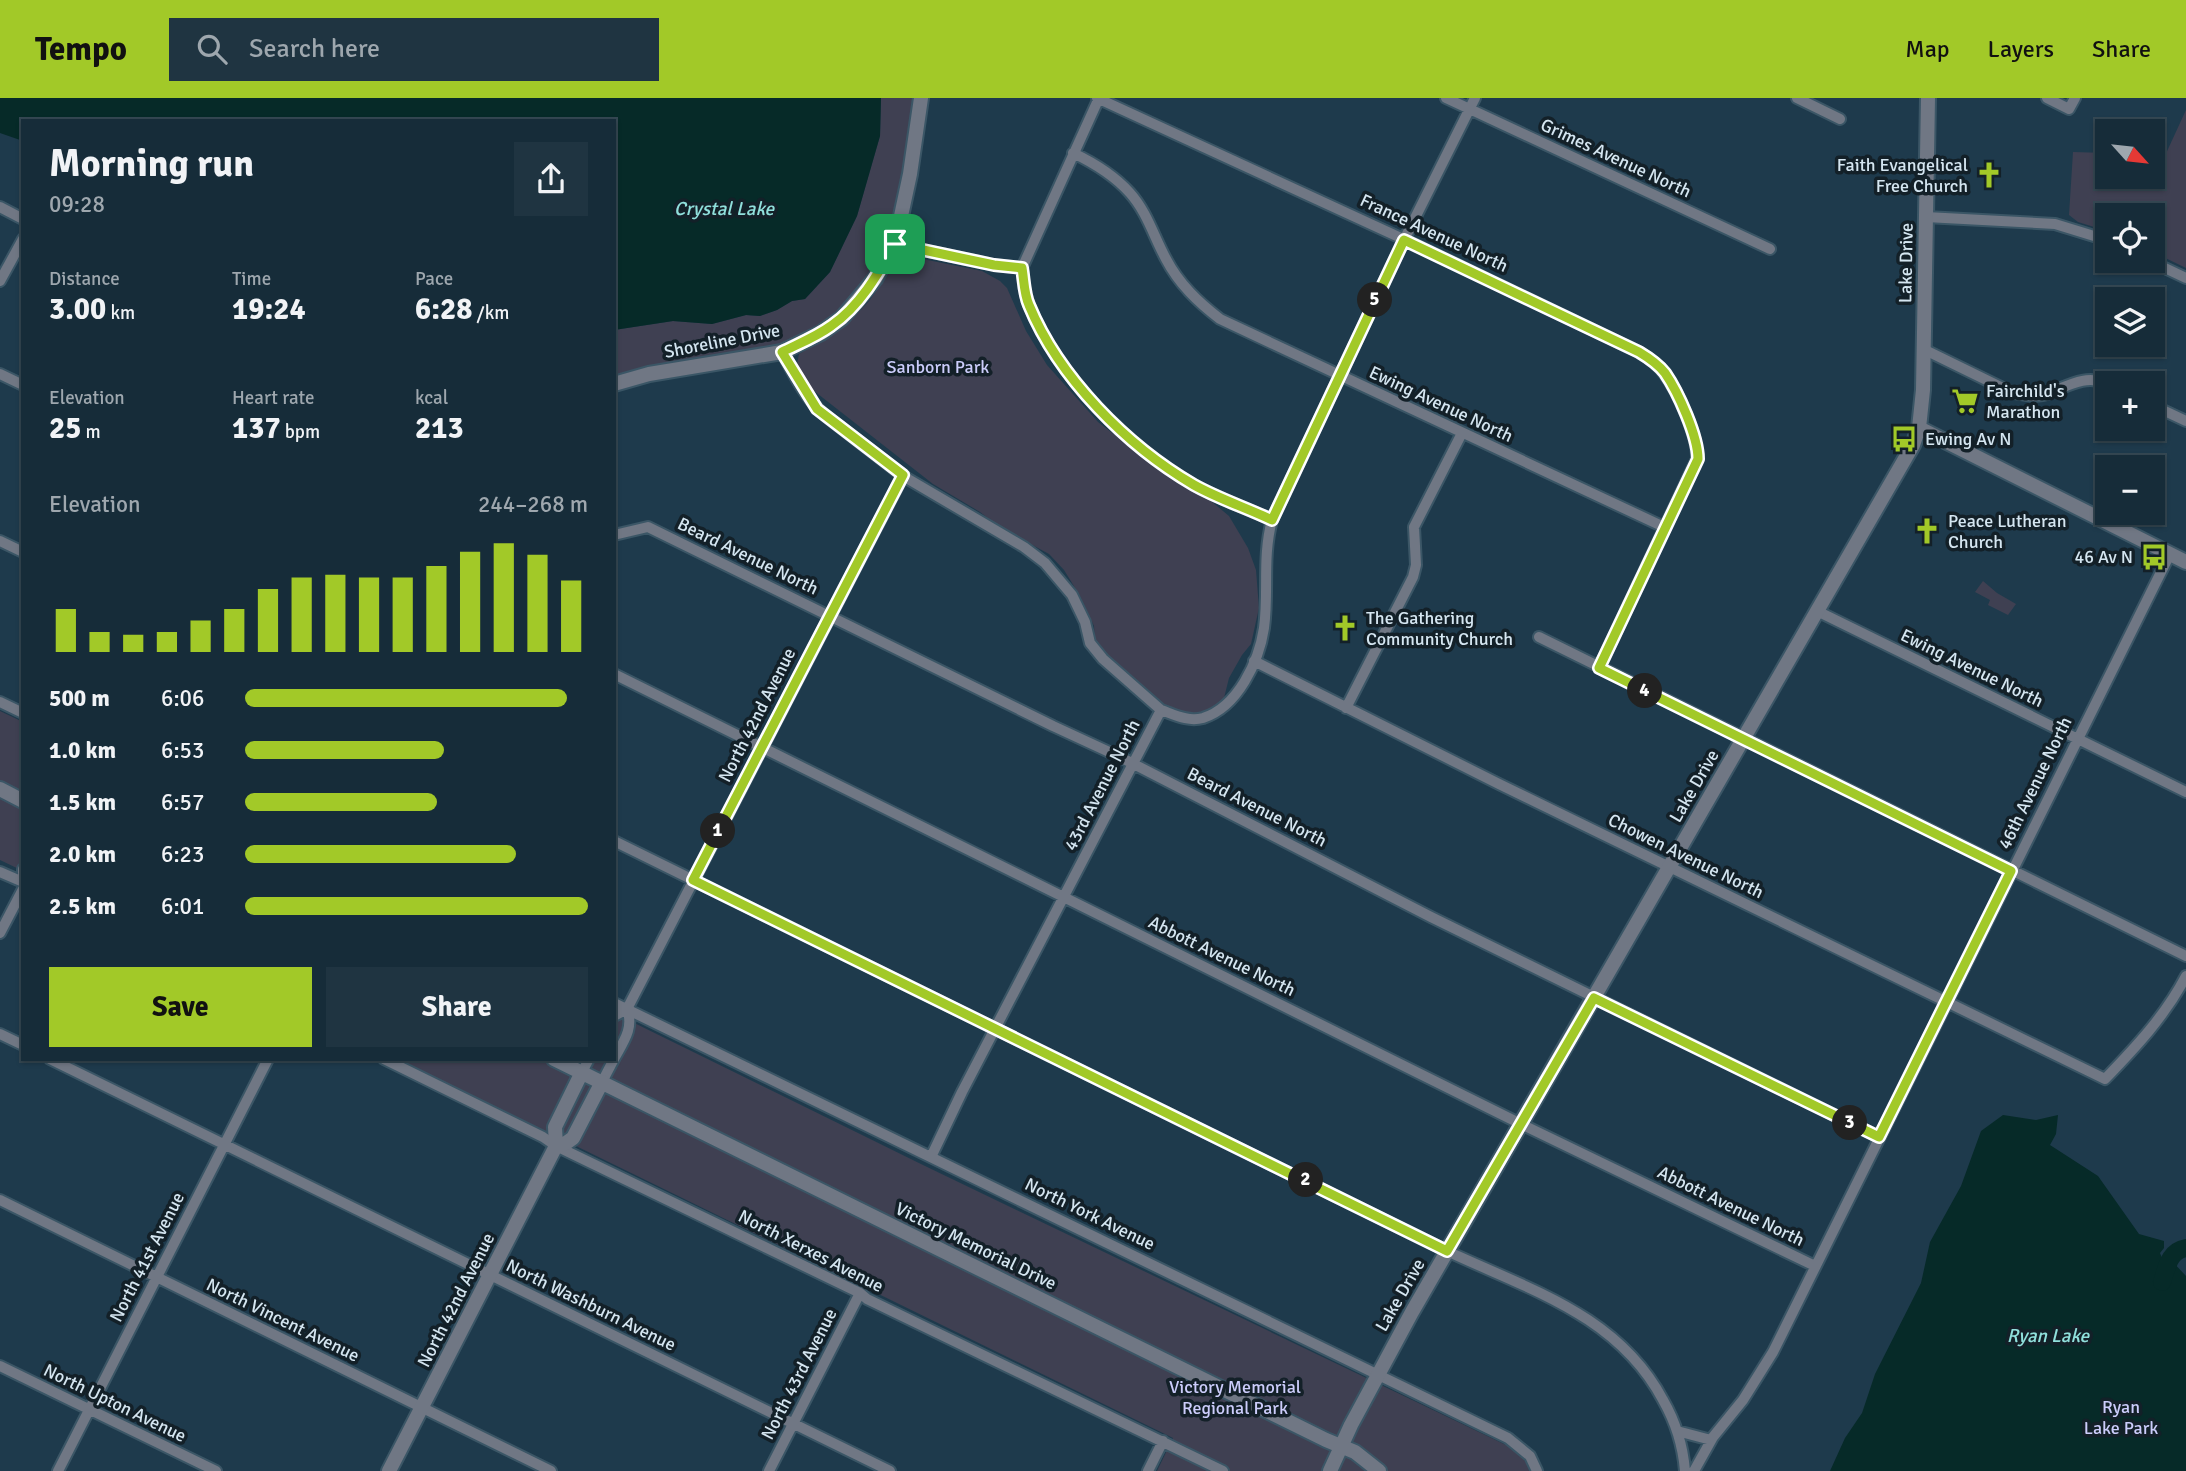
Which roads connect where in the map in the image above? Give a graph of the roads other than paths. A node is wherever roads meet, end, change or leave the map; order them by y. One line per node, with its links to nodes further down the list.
1 (921, 98): 18 (street, Shoreline Drive)
2 (1098, 98): 11 (street); 16 (street, France Avenue North)
3 (1446, 98): 9 (street, Grimes Avenue North)
4 (1475, 98): 9 (street, 43rd Avenue North)
5 (1797, 98): 10 (street)
6 (1928, 98): 13 (street, Lake Drive)
7 (2047, 98): 8 (street)
8 (2075, 98)
9 (1469, 109): 16 (street, 43rd Avenue North); 19 (street, Grimes Avenue North)
10 (1840, 118)
11 (1073, 153): 20 (street); 27 (street, Ewing Avenue North)
12 (0, 207): 14 (street)
13 (1926, 217): 15 (street); 24 (street, Lake Drive)
14 (21, 218)
15 (2095, 236)
16 (1404, 240): 27 (street, 43rd Avenue North); 37 (street, France Avenue North)
17 (21, 243): 23 (street)
18 (895, 244): 20 (street); 25 (street, Shoreline Drive)
19 (1770, 249)
20 (1022, 268): 36 (street)
21 (2165, 268): 22 (street)
22 (2186, 278)
23 (0, 281)
24 (1923, 349): 28 (street); 33 (street, Lake Drive)
25 (782, 352): 29 (street, Shoreline Drive); 35 (street)
26 (0, 374): 30 (street)
27 (1340, 375): 34 (street, Ewing Avenue North); 36 (street, 43rd Avenue North)
28 (2095, 381)
29 (616, 383)
30 (21, 384)
31 (2165, 411): 32 (street)
32 (2186, 421)
33 (1919, 428): 41 (street); 43 (street, Lake Drive)
34 (1462, 433): 37 (street, Ewing Avenue North); 50 (street)
35 (903, 475): 44 (street, North 42nd Avenue); 51 (street)
36 (1272, 520): 46 (street, 43rd Avenue North)
37 (1664, 527): 47 (street)
38 (616, 535): 44 (street, Beard Avenue North)
39 (0, 541): 40 (street)
40 (21, 551)
41 (2170, 554): 42 (street); 54 (street, 46th Avenue North)
42 (2186, 562)
43 (1818, 611): 53 (street, Lake Drive); 54 (street, Ewing Avenue North)
44 (830, 616): 55 (street, North 42nd Avenue); 56 (street, Beard Avenue North)
45 (1539, 637): 47 (street)
46 (1254, 661): 50 (street, Chowen Avenue North); 51 (street, 43rd Avenue North)
47 (1599, 668): 53 (street)
48 (616, 675): 55 (street, Abbott Avenue North)
49 (0, 702): 52 (street)
50 (1346, 708): 61 (street, Chowen Avenue North)
51 (1161, 710): 56 (street, 43rd Avenue North)
52 (21, 712)
53 (1744, 738): 61 (street, Lake Drive); 62 (street)
54 (2077, 739): 58 (street, Ewing Avenue North); 62 (street, 46th Avenue North)
55 (762, 748): 64 (street, North 42nd Avenue); 67 (street, Abbott Avenue North)
56 (1133, 763): 67 (street, 43rd Avenue North); 71 (street, Beard Avenue North)
57 (0, 789): 59 (street)
58 (2186, 792)
59 (21, 800)
60 (616, 842): 64 (street)
61 (1669, 867): 71 (street, Lake Drive); 72 (street, Chowen Avenue North)
62 (2011, 871): 69 (street); 72 (street, 46th Avenue North)
63 (0, 872): 65 (street)
64 (693, 880): 74 (street, North 42nd Avenue); 76 (street)
65 (21, 881)
66 (21, 893): 68 (street)
67 (1065, 897): 76 (street, 43rd Avenue North); 87 (street, Abbott Avenue North)
68 (0, 933)
69 (2186, 956)
70 (2186, 976): 72 (street, Chowen Avenue North)
71 (1594, 998): 87 (street, Lake Drive); 88 (street, Beard Avenue North)
72 (1946, 1002): 88 (street, 46th Avenue North)
73 (616, 1004): 74 (street, North York Avenue)
74 (627, 1009): 75 (street); 79 (street, North 42nd Avenue); 91 (street, North York Avenue)
75 (616, 1015)
76 (996, 1029): 91 (street, 43rd Avenue North); 93 (street)
77 (0, 1034): 78 (street)
78 (21, 1044)
79 (616, 1055)
80 (54, 1061): 89 (street, North Washburn Avenue)
81 (267, 1061): 89 (street, North 41st Avenue)
82 (388, 1061): 90 (street, North Xerxes Avenue)
83 (564, 1061): 85 (street, Victory Memorial Drive)
84 (613, 1061): 86 (street, North 42nd Avenue)
85 (585, 1065): 86 (street, Victory Memorial Drive); 90 (street, North 42nd Avenue)
86 (602, 1082): 90 (street, North 42nd Avenue); 106 (street, Victory Memorial Drive)
87 (1521, 1124): 93 (street, Lake Drive); 94 (street, Abbott Avenue North)
88 (1879, 1137): 94 (street, 46th Avenue North)
89 (225, 1144): 95 (street, North Washburn Avenue); 96 (street, North 41st Avenue)
90 (556, 1146): 95 (street, North 42nd Avenue); 97 (street, North Xerxes Avenue)
91 (931, 1157): 99 (street, North York Avenue)
92 (0, 1200): 96 (street, North Vincent Avenue)
93 (1447, 1251): 99 (street, Lake Drive); 103 (street)
94 (1815, 1266): 104 (street, 46th Avenue North)
95 (490, 1275): 100 (street, North 42nd Avenue); 102 (street, North Washburn Avenue)
96 (156, 1277): 100 (street, North Vincent Avenue); 101 (street, North 41st Avenue)
97 (860, 1293): 102 (street, North 43rd Avenue); 105 (street, North Xerxes Avenue)
98 (0, 1366): 101 (street, North Upton Avenue)
99 (1377, 1376): 106 (street, Lake Drive); 117 (street, North York Avenue)
100 (422, 1407): 109 (street, North 42nd Avenue); 110 (street, North Vincent Avenue)
101 (89, 1410): 107 (street, North 41st Avenue); 108 (street, North Upton Avenue)
102 (793, 1423): 111 (street, North 43rd Avenue); 112 (street, North Washburn Avenue)
103 (1676, 1431): 104 (street); 118 (street)
104 (1711, 1440): 119 (street, 46th Avenue North)
105 (1163, 1441): 113 (street); 114 (street, North Xerxes Avenue)
106 (1342, 1445): 115 (street, Lake Drive); 116 (street, Victory Memorial Drive)
107 (58, 1471)
108 (216, 1471)
109 (389, 1471)
110 (551, 1471)
111 (769, 1471)
112 (890, 1471)
113 (1148, 1471)
114 (1223, 1471)
115 (1330, 1471)
116 (1379, 1471)
117 (1537, 1471)
118 (1685, 1471)
119 (1694, 1471)

